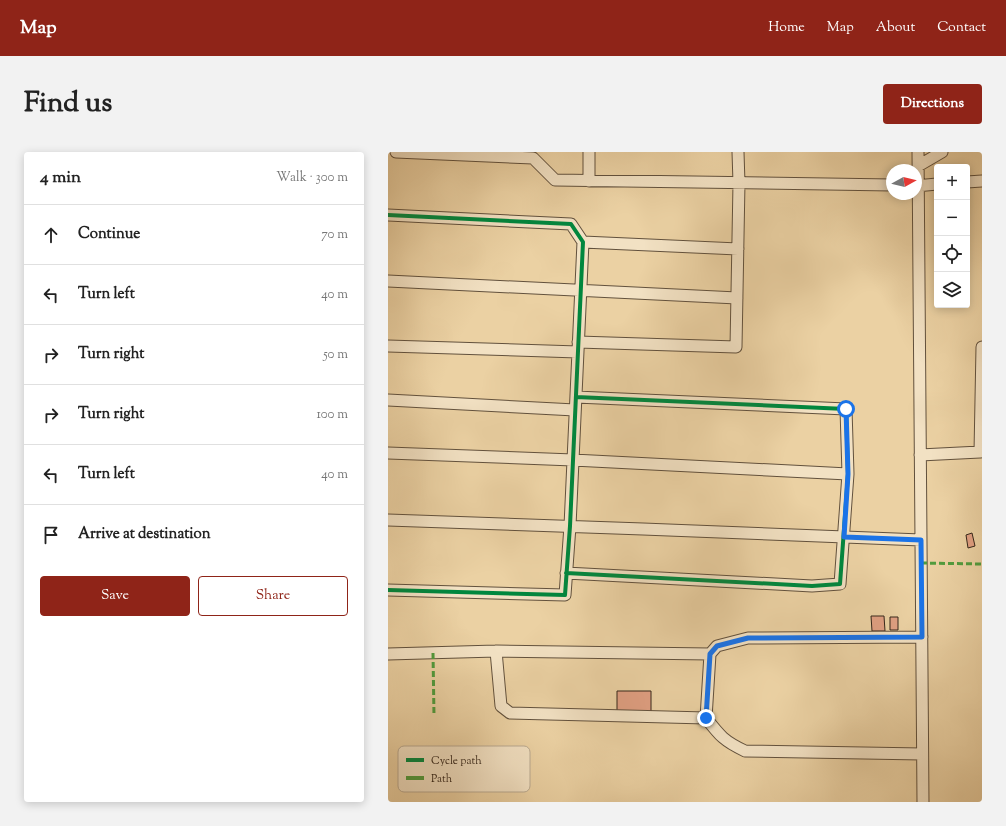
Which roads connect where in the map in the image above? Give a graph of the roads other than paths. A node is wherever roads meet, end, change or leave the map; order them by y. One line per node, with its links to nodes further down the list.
1 (396, 152): 8 (street)
2 (589, 152): 8 (street)
3 (738, 152): 11 (street)
4 (918, 152): 6 (street)
5 (942, 152): 7 (street)
6 (918, 164)
7 (921, 164)
8 (589, 181): 11 (street)
9 (982, 181): 10 (street)
10 (970, 182)
11 (739, 183): 13 (street); 18 (street)
12 (934, 184): 14 (street)
13 (886, 185)
14 (922, 186)
15 (917, 200): 30 (street)
16 (388, 215): 17 (street)
17 (583, 242): 18 (street); 20 (street)
18 (738, 248): 21 (street)
19 (388, 281): 20 (street)
20 (580, 289): 21 (street); 23 (street)
21 (737, 298): 23 (street)
22 (388, 346): 23 (street)
23 (578, 347): 25 (street)
24 (982, 347): 28 (street)
25 (576, 397): 27 (street); 32 (street)
26 (388, 400): 27 (street)
27 (575, 410): 31 (street)
28 (981, 452): 30 (street)
29 (388, 453): 31 (street)
30 (920, 455): 36 (street)
31 (573, 460): 32 (street); 34 (street)
32 (848, 474): 35 (street)
33 (388, 520): 34 (street)
34 (570, 526): 35 (street); 37 (street)
35 (844, 537): 36 (street); 37 (street)
36 (921, 540): 39 (street)
37 (566, 573): 38 (street)
38 (388, 590)
39 (922, 637): 42 (street); 44 (street)
40 (496, 651): 41 (street); 42 (street); 43 (street)
41 (388, 654)
42 (710, 654): 43 (street)
43 (706, 718): 44 (street)
44 (922, 754): 45 (street)
45 (922, 802)

